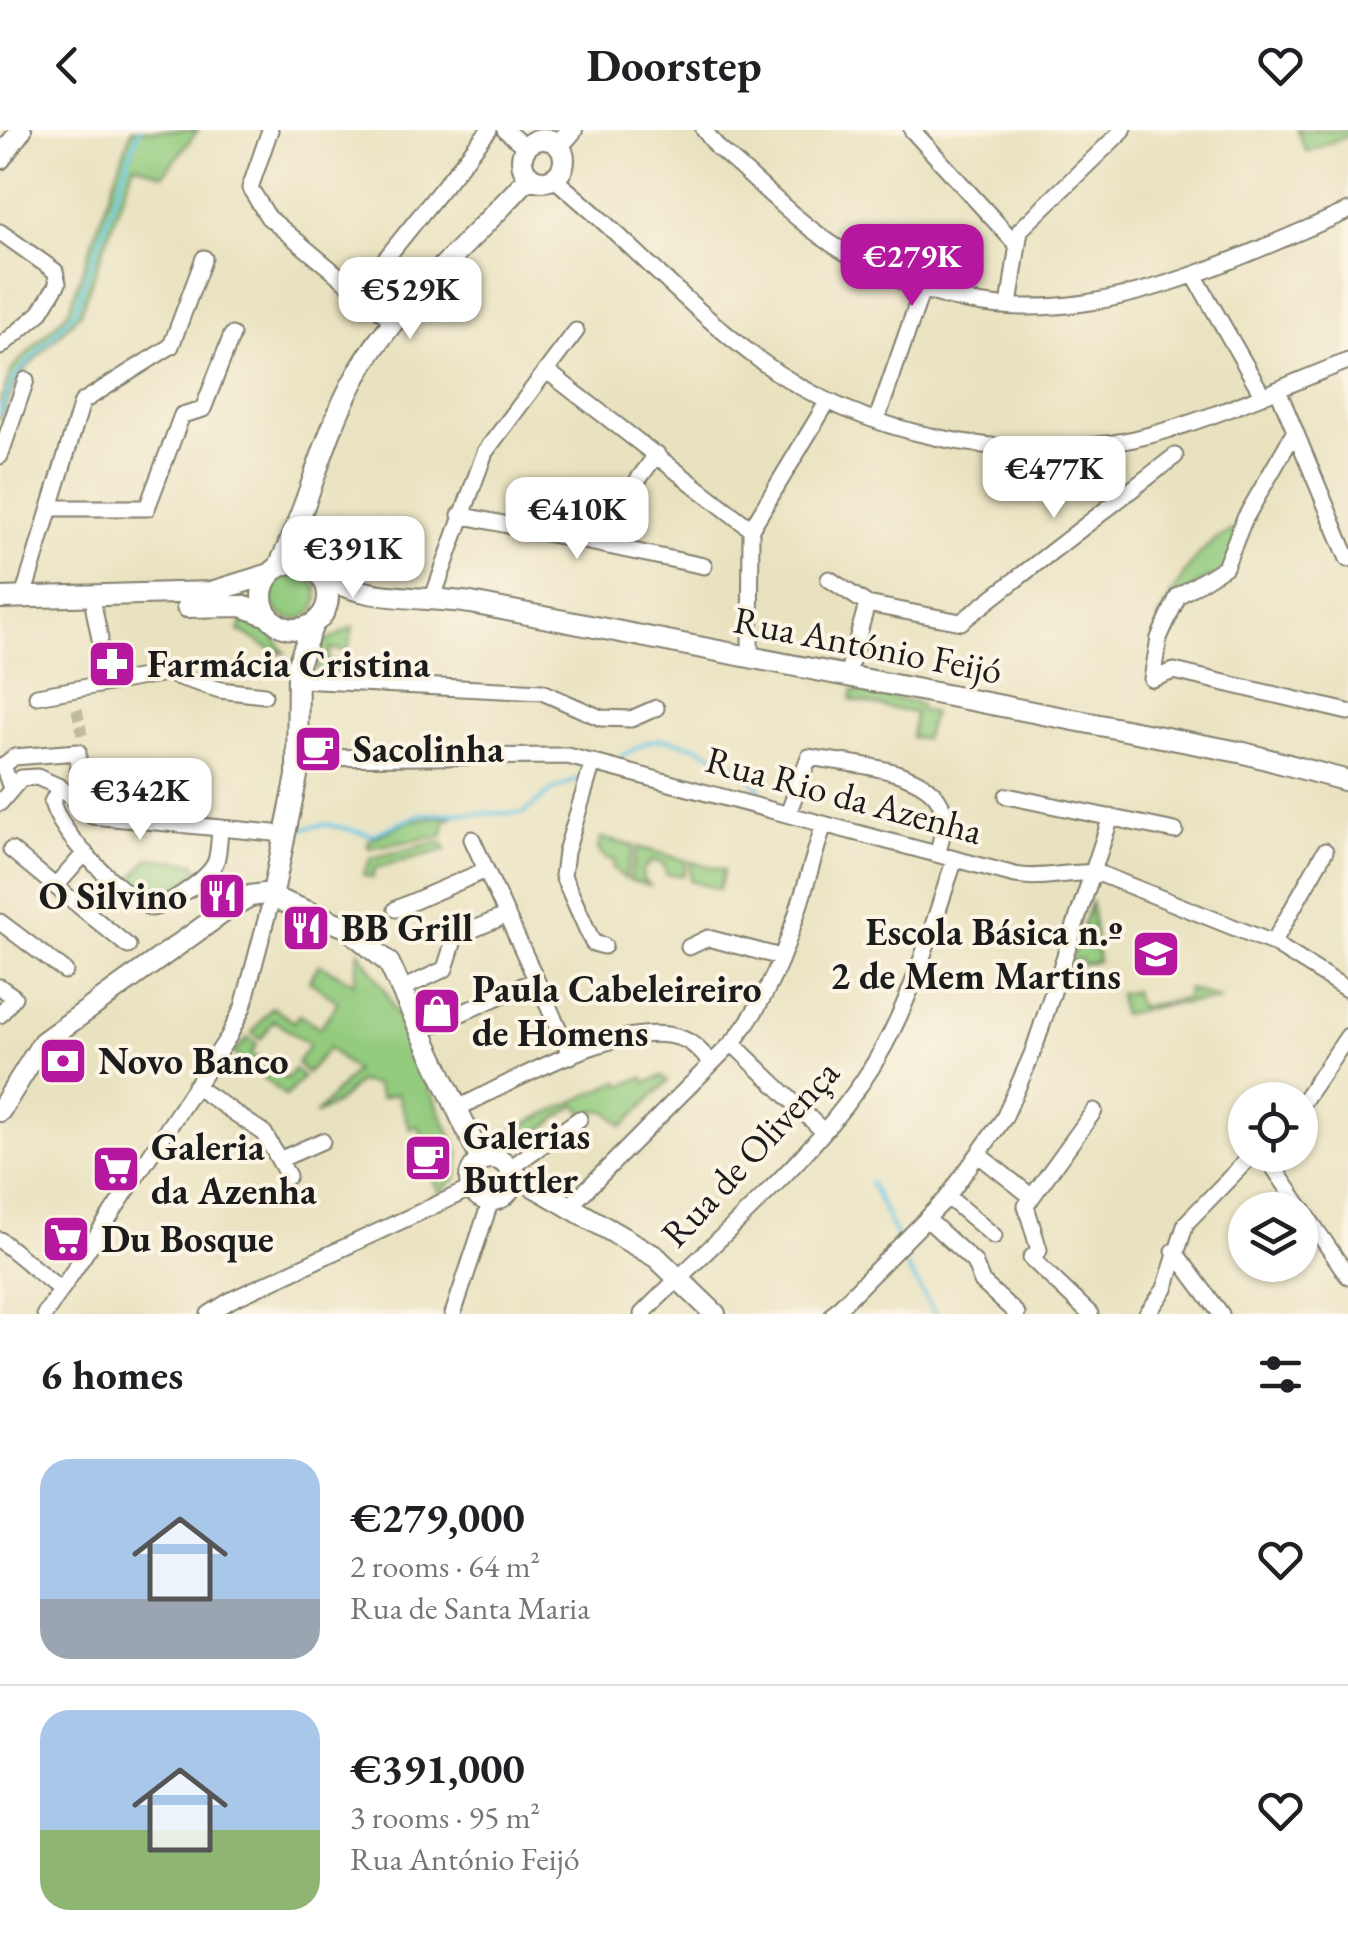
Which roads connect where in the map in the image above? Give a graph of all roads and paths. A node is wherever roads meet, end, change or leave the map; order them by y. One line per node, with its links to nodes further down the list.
1 (21, 130): 10 (street)
2 (270, 130): 19 (street)
3 (489, 130): 19 (street)
4 (505, 130): 9 (street)
5 (704, 130): 18 (street)
6 (912, 130): 15 (street)
7 (1123, 130): 15 (street)
8 (565, 138): 9 (street); 12 (street)
9 (526, 148): 11 (street)
10 (0, 158)
11 (530, 176): 12 (street); 21 (street)
12 (553, 178): 29 (street)
13 (1348, 211): 17 (street)
14 (0, 232): 24 (street)
15 (1016, 244): 20 (street)
16 (204, 258): 35 (street)
17 (1194, 275): 20 (street); 28 (street)
18 (922, 290): 20 (street); 30 (street)
19 (358, 293): 21 (street)
20 (1009, 306)
21 (394, 322): 37 (street)
22 (576, 331): 26 (street)
23 (232, 334): 35 (street)
24 (0, 346)
25 (1348, 361): 28 (street)
26 (547, 371): 32 (street); 36 (street)
27 (26, 380): 33 (street)
28 (1271, 393): 30 (street); 31 (street)
29 (828, 401): 30 (street); 38 (street)
30 (877, 419)
31 (1295, 431): 40 (street); 63 (street)
32 (657, 454): 38 (street); 39 (street)
33 (0, 456)
34 (1175, 456): 49 (street)
35 (52, 508): 48 (street)
36 (460, 514): 39 (street); 46 (street)
37 (302, 523): 42 (street); 43 (street)
38 (751, 529): 55 (street)
39 (592, 542): 41 (street)
40 (1348, 559)
41 (704, 566)
42 (274, 571): 43 (street); 48 (street); 52 (street)
43 (317, 572): 45 (street, Rua António Feijó); 53 (street)
44 (829, 580): 49 (street)
45 (371, 596): 46 (street, Rua António Feijó); 53 (street, Rua António Feijó)
46 (433, 597): 55 (street, Rua António Feijó)
47 (0, 598): 48 (street)
48 (23, 598)
49 (867, 604): 58 (street)
50 (98, 609): 51 (street); 52 (street); 54 (street)
51 (0, 612)
52 (272, 620): 53 (street); 57 (street)
53 (315, 623): 57 (street)
54 (104, 639)
55 (750, 657): 58 (street, Rua António Feijó)
56 (108, 664): 59 (street)
57 (298, 676): 62 (street); 64 (street)
58 (847, 676): 66 (street, Rua António Feijó)
59 (112, 683): 60 (street); 61 (street)
60 (264, 695)
61 (37, 696)
62 (656, 708)
63 (1348, 712)
64 (298, 758): 65 (street, Rua Rio da Azenha); 77 (street)
65 (594, 762): 72 (street, Rua Rio da Azenha); 96 (street)
66 (1348, 781)
67 (60, 787): 68 (street); 71 (street); 81 (street)
68 (11, 788): 70 (street); 71 (street)
69 (1008, 796): 73 (street)
70 (0, 804)
71 (80, 805): 75 (street)
72 (788, 814): 74 (street, Rua Rio da Azenha); 82 (street)
73 (1111, 817): 76 (street); 85 (street)
74 (824, 824): 82 (street, Rua Rio da Azenha); 98 (street)
75 (220, 829): 77 (street); 81 (street)
76 (1175, 830)
77 (284, 834): 87 (street); 88 (street)
78 (472, 838): 84 (street)
79 (11, 850): 86 (street)
80 (1325, 851): 94 (street)
81 (84, 853): 86 (street)
82 (938, 854): 83 (street, Rua Rio da Azenha)
83 (955, 859): 85 (street, Rua Rio da Azenha); 117 (street, Rua de Olivença)
84 (486, 870): 90 (street); 91 (street)
85 (1092, 872): 94 (street, Rua Rio da Azenha); 119 (street)
86 (56, 886): 95 (street)
87 (250, 896): 88 (street); 89 (street)
88 (272, 897): 93 (street); 102 (street)
89 (228, 909): 93 (street); 114 (street)
90 (396, 909)
91 (507, 915): 100 (street); 102 (street)
92 (0, 922): 99 (street)
93 (260, 938): 111 (street)
94 (1272, 943): 103 (street, Rua Rio da Azenha)
95 (128, 946)
96 (604, 946)
97 (689, 947): 98 (street)
98 (781, 957): 107 (street)
99 (65, 971)
100 (536, 980): 105 (street); 108 (street)
101 (0, 986): 104 (street)
102 (404, 988): 105 (street)
103 (1348, 990)
104 (0, 1015)
105 (422, 1030): 113 (street)
106 (1348, 1036): 109 (street)
107 (732, 1043): 110 (street); 117 (street)
108 (571, 1056): 110 (street); 113 (street)
109 (1342, 1059): 112 (street)
110 (712, 1063): 131 (street)
111 (195, 1086): 120 (street); 138 (street)
112 (1318, 1086)
113 (458, 1108): 121 (street)
114 (0, 1111)
115 (1094, 1111): 129 (street)
116 (579, 1119): 122 (street)
117 (823, 1131): 137 (street, Rua de Olivença)
118 (322, 1142): 120 (street)
119 (980, 1156): 128 (street); 129 (street)
120 (281, 1160): 125 (street)
121 (481, 1160): 122 (street); 126 (street)
122 (510, 1171): 127 (street); 130 (street)
123 (1235, 1172): 135 (street)
124 (1277, 1172): 136 (street)
125 (288, 1176)
126 (472, 1188): 130 (street); 140 (street)
127 (542, 1189): 130 (street); 131 (street)
128 (948, 1197): 132 (street); 133 (street)
129 (1032, 1197): 146 (street)
130 (497, 1198): 141 (street)
131 (572, 1205): 137 (street)
132 (926, 1220): 144 (street); 145 (street)
133 (994, 1236)
134 (0, 1240): 138 (street)
135 (1174, 1251): 147 (street); 148 (street)
136 (1348, 1276)
137 (678, 1277): 142 (street, Rua de Olivença); 143 (street)
138 (61, 1290): 139 (street)
139 (45, 1314)
140 (209, 1314)
141 (453, 1314)
142 (642, 1314)
143 (715, 1314)
144 (833, 1314)
145 (1017, 1314)
146 (1090, 1314)
147 (1147, 1314)
148 (1221, 1314)

